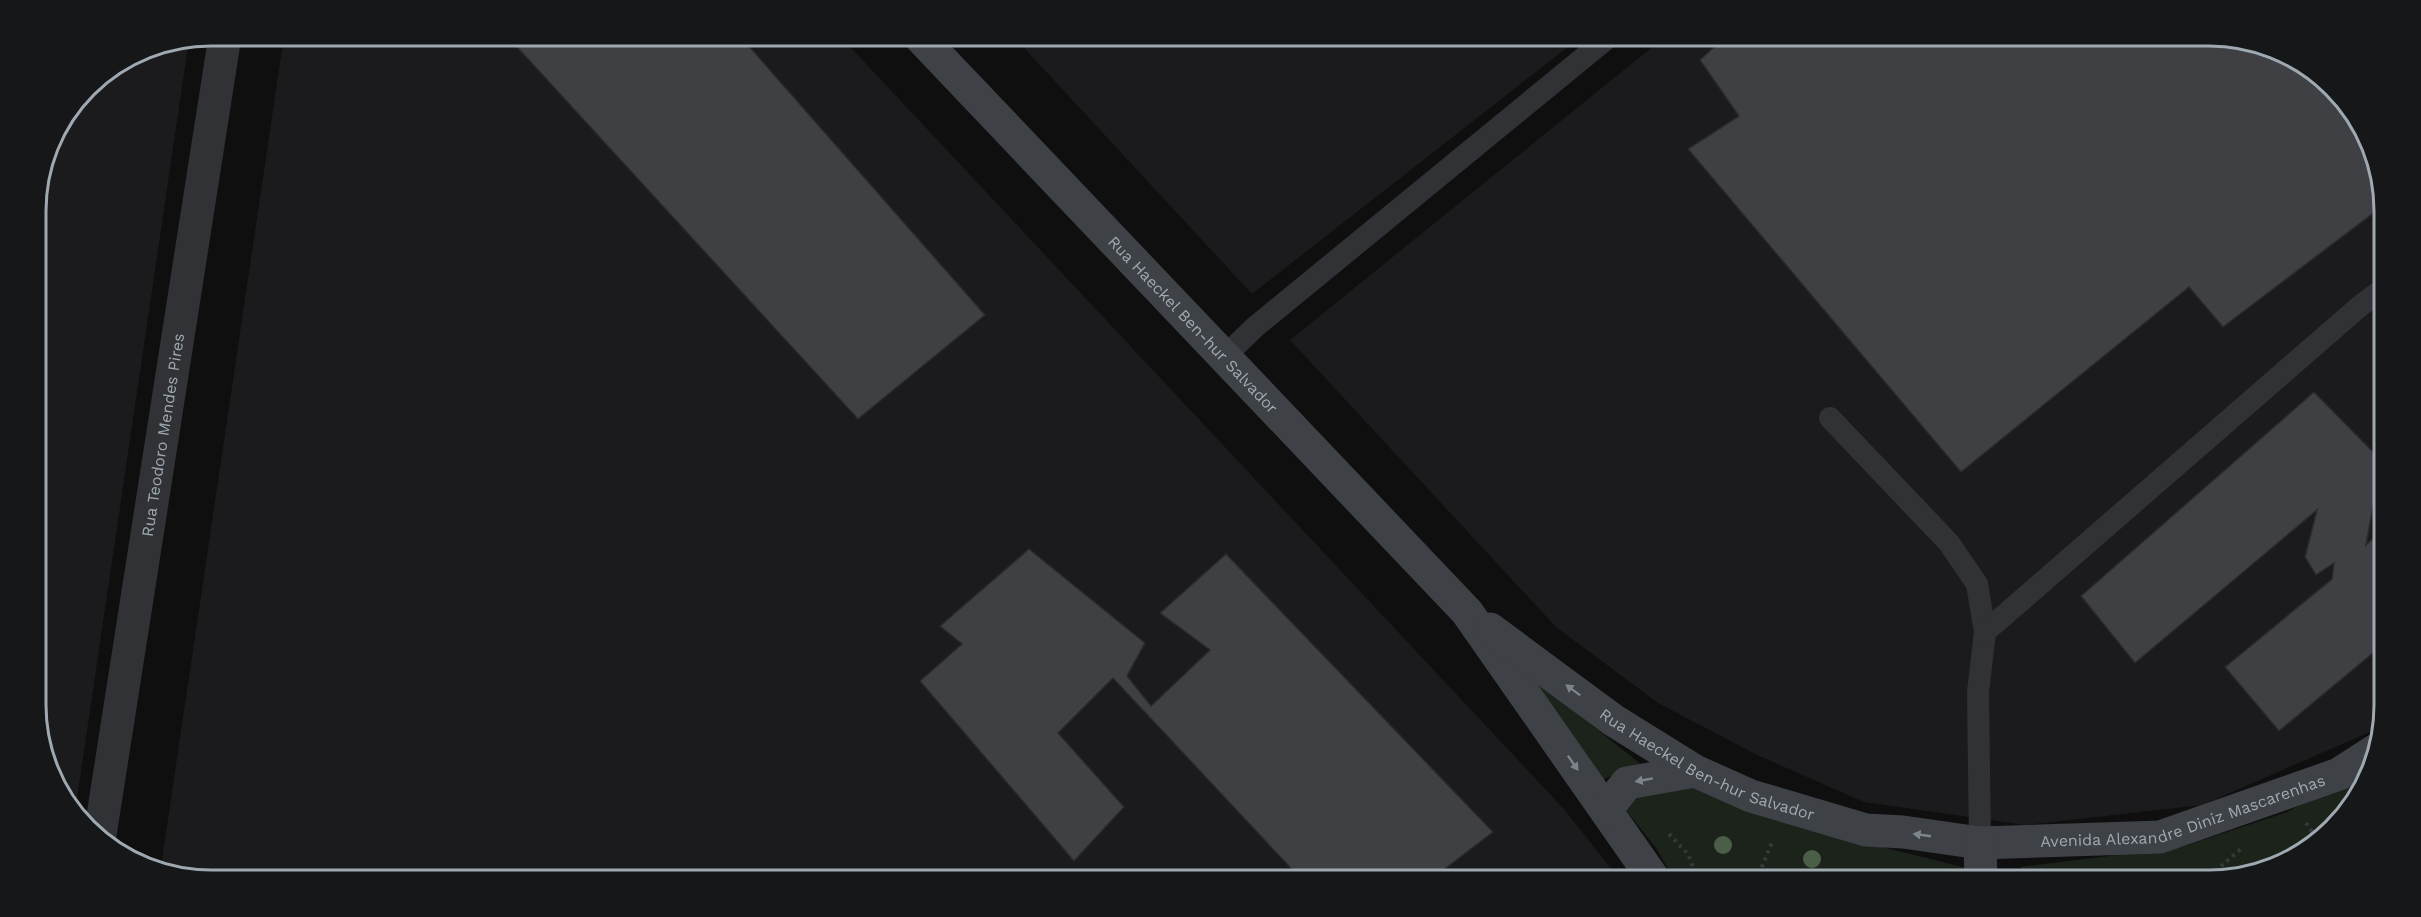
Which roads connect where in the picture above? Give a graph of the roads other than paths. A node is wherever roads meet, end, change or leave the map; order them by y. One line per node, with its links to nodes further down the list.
1 (1597, 46): 5 (lane)
2 (223, 47): 12 (street, Rua Teodoro Mendes Pires)
3 (929, 47): 5 (street, Rua Haeckel Ben-hur Salvador)
4 (2374, 296): 8 (lane)
5 (1224, 357): 7 (street, Rua Haeckel Ben-hur Salvador)
6 (1830, 418): 8 (lane)
7 (1467, 612): 10 (street, Rua Haeckel Ben-hur Salvador, one-way to 7); 11 (street, Rua Haeckel Ben-hur Salvador, one-way to 11)
8 (1985, 632): 13 (lane)
9 (2367, 756): 13 (street, Avenida Alexandre Diniz Mascarenhas)
10 (1695, 771): 11 (street, one-way to 11); 13 (street, Rua Haeckel Ben-hur Salvador, one-way to 10)
11 (1606, 810): 14 (street, Rua Haeckel Ben-hur Salvador)
12 (101, 828)
13 (1980, 843): 15 (street)
14 (1647, 870)
15 (1981, 870)

